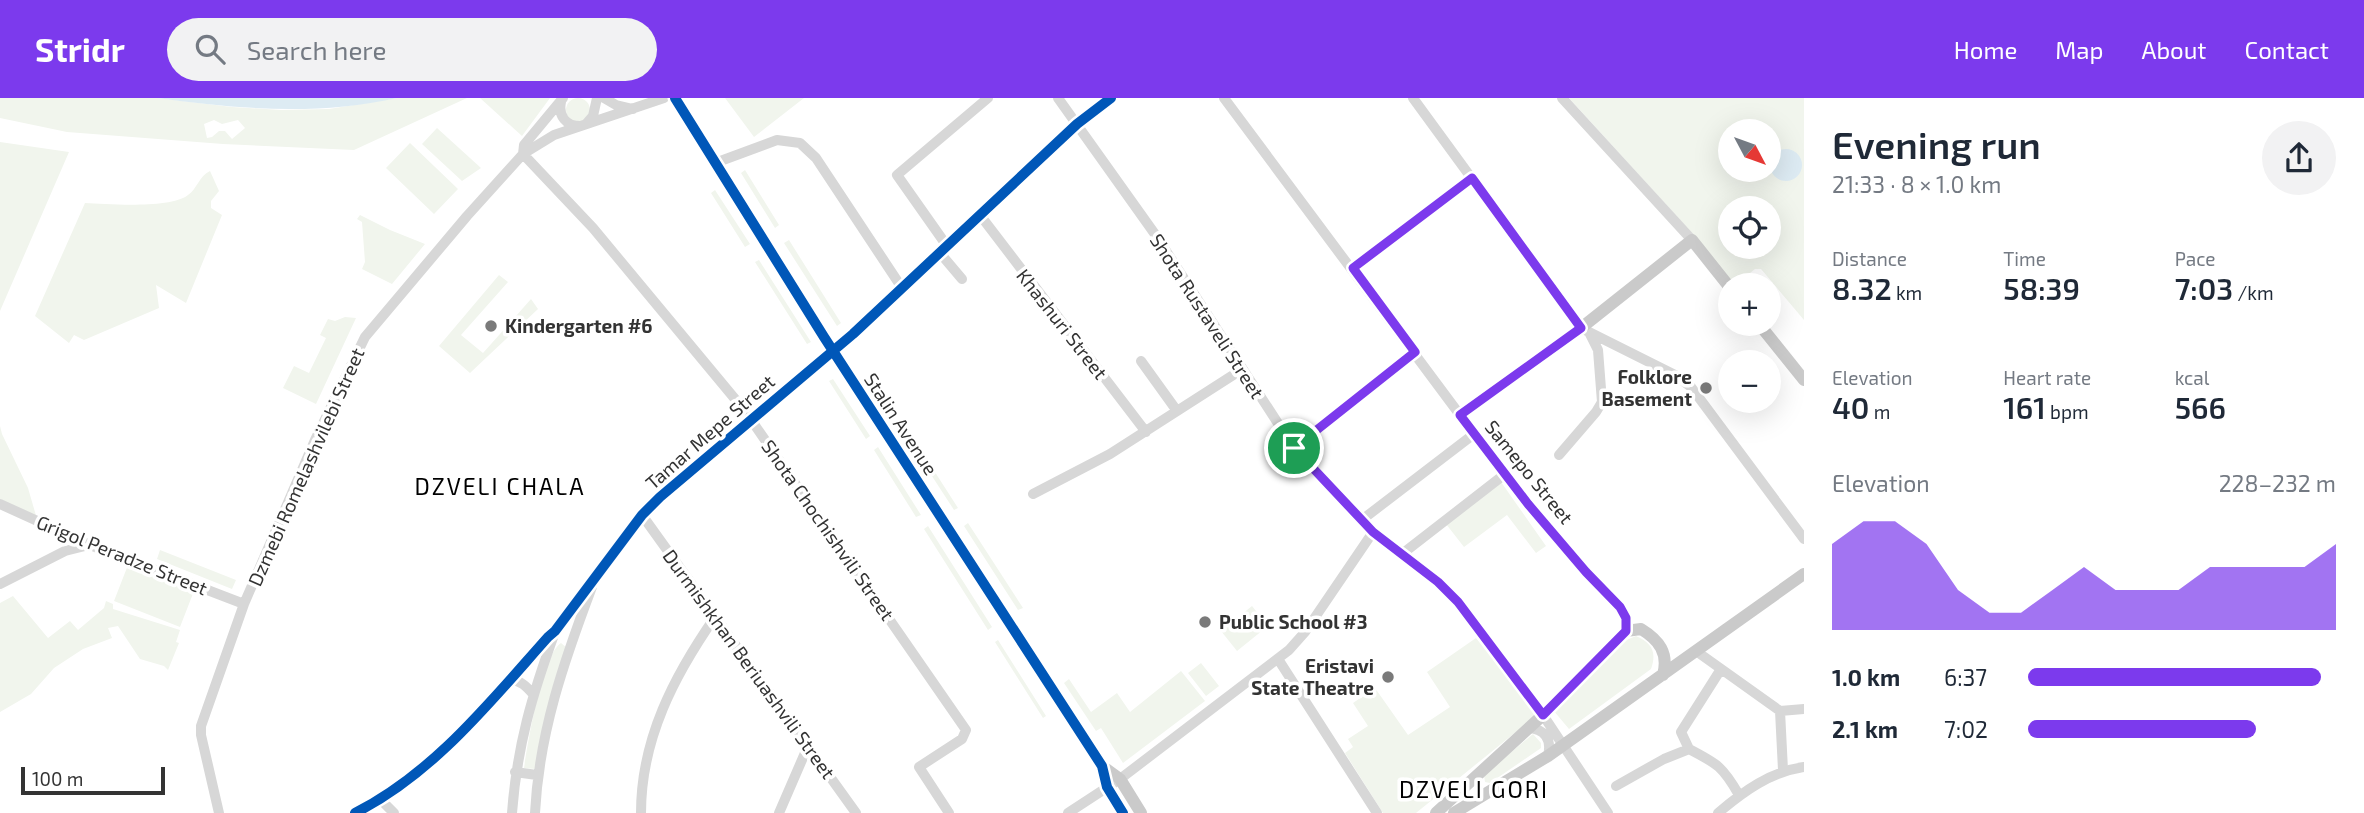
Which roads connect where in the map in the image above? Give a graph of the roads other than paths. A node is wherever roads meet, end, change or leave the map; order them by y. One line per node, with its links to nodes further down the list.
1 (563, 98): 13 (street); 14 (street)
2 (664, 98): 11 (street, Dzmebi Romelashvilebi Street)
3 (675, 98): 15 (main road, Stalin Avenue)
4 (988, 98): 19 (street)
5 (1058, 98): 12 (street, Shota Rustaveli Street)
6 (1111, 98): 12 (street, Tamar Mepe Street)
7 (1224, 98): 20 (street, Samepo Street)
8 (1413, 98): 16 (street)
9 (1562, 98): 18 (street)
10 (598, 100): 11 (street); 13 (street)
11 (634, 109): 13 (street, Dzmebi Romelashvilebi Street)
12 (1077, 124): 17 (street, Tamar Mepe Street); 29 (street, Shota Rustaveli Street)
13 (583, 125): 14 (street, Dzmebi Romelashvilebi Street)
14 (523, 154): 33 (street, Shota Chochishvili Street); 52 (street, Dzmebi Romelashvilebi Street)
15 (715, 163): 23 (street); 26 (main road, Stalin Avenue)
16 (1472, 178): 20 (street); 24 (street)
17 (980, 215): 19 (street, Tamar Mepe Street); 34 (street, Khashuri Street)
18 (1692, 240): 21 (main road); 24 (main road)
19 (943, 249): 22 (street); 23 (street, Tamar Mepe Street)
20 (1353, 268): 27 (street, Samepo Street)
21 (1718, 273)
22 (962, 278)
23 (902, 288): 26 (street, Tamar Mepe Street)
24 (1585, 331): 32 (main road); 37 (street); 45 (street)
25 (1769, 336): 30 (main road)
26 (833, 350): 33 (street, Tamar Mepe Street); 71 (main road, Stalin Avenue)
27 (1415, 352): 32 (street, Samepo Street); 36 (street)
28 (1141, 361): 31 (street)
29 (1241, 370): 31 (street); 36 (street, Shota Rustaveli Street)
30 (1804, 380)
31 (1177, 411): 34 (street)
32 (1460, 415): 35 (main road, Samepo Street)
33 (751, 420): 41 (street, Tamar Mepe Street); 90 (street, Shota Chochishvili Street)
34 (1146, 432): 39 (street)
35 (1474, 434): 38 (main road, Samepo Street); 42 (street)
36 (1294, 448): 42 (street, Shota Rustaveli Street)
37 (1559, 455)
38 (1505, 474): 48 (street); 55 (main road, Samepo Street)
39 (1033, 494)
40 (0, 504): 43 (street, Grigol Peradze Street)
41 (642, 515): 49 (street, Tamar Mepe Street); 53 (street, Durmishkhan Beriuashvili Street)
42 (1363, 519): 44 (street, Shota Rustaveli Street)
43 (61, 531): 46 (street, Grigol Peradze Street); 47 (street)
44 (1373, 532): 48 (street, Shota Rustaveli Street); 58 (street)
45 (1804, 540)
46 (90, 545): 47 (street); 52 (street, Grigol Peradze Street)
47 (65, 551): 51 (street)
48 (1404, 555): 65 (street, Shota Rustaveli Street)
49 (598, 574): 54 (street, Tamar Mepe Street); 56 (street)
50 (1804, 574): 57 (main road)
51 (0, 584)
52 (244, 604): 81 (street, Dzmebi Romelashvilebi Street)
53 (715, 617): 68 (street, Durmishkhan Beriuashvili Street); 87 (street)
54 (555, 631): 56 (street); 61 (street, Tamar Mepe Street); 62 (street)
55 (1626, 631): 60 (main road); 65 (main road)
56 (571, 642): 75 (street)
57 (1696, 651): 59 (street); 60 (main road)
58 (1278, 659): 76 (street); 94 (street)
59 (1721, 669): 64 (street); 69 (street)
60 (1663, 675): 67 (main road)
61 (510, 679): 62 (street); 80 (street, Tamar Mepe Street)
62 (533, 694): 74 (street)
63 (1804, 709): 64 (street)
64 (1780, 711): 73 (street)
65 (1543, 715): 66 (main road); 67 (street, Shota Rustaveli Street)
66 (1528, 728): 70 (street); 95 (main road)
67 (1563, 745): 70 (main road); 97 (street, Shota Rustaveli Street)
68 (808, 746): 88 (street); 89 (street, Durmishkhan Beriuashvili Street)
69 (1689, 749): 77 (street); 79 (street)
70 (1548, 755): 96 (main road)
71 (1102, 766): 76 (main road, Stalin Avenue); 78 (main road, Stalin Avenue)
72 (1804, 767): 73 (street)
73 (1783, 770): 79 (street)
74 (515, 772): 75 (street); 85 (street)
75 (537, 775): 86 (street)
76 (1120, 779): 78 (street); 93 (main road, Stalin Avenue)
77 (1616, 786)
78 (1107, 787): 91 (street); 92 (main road, Stalin Avenue)
79 (1739, 795): 98 (street)
80 (382, 800): 82 (street, Tamar Mepe Street); 83 (street); 84 (street)
81 (219, 813)
82 (355, 813)
83 (387, 813)
84 (394, 813)
85 (512, 813)
86 (535, 813)
87 (641, 813)
88 (779, 813)
89 (856, 813)
90 (948, 813)
91 (1068, 813)
92 (1123, 813)
93 (1141, 813)
94 (1377, 813)
95 (1436, 813)
96 (1454, 813)
97 (1608, 813)
98 (1718, 813)

